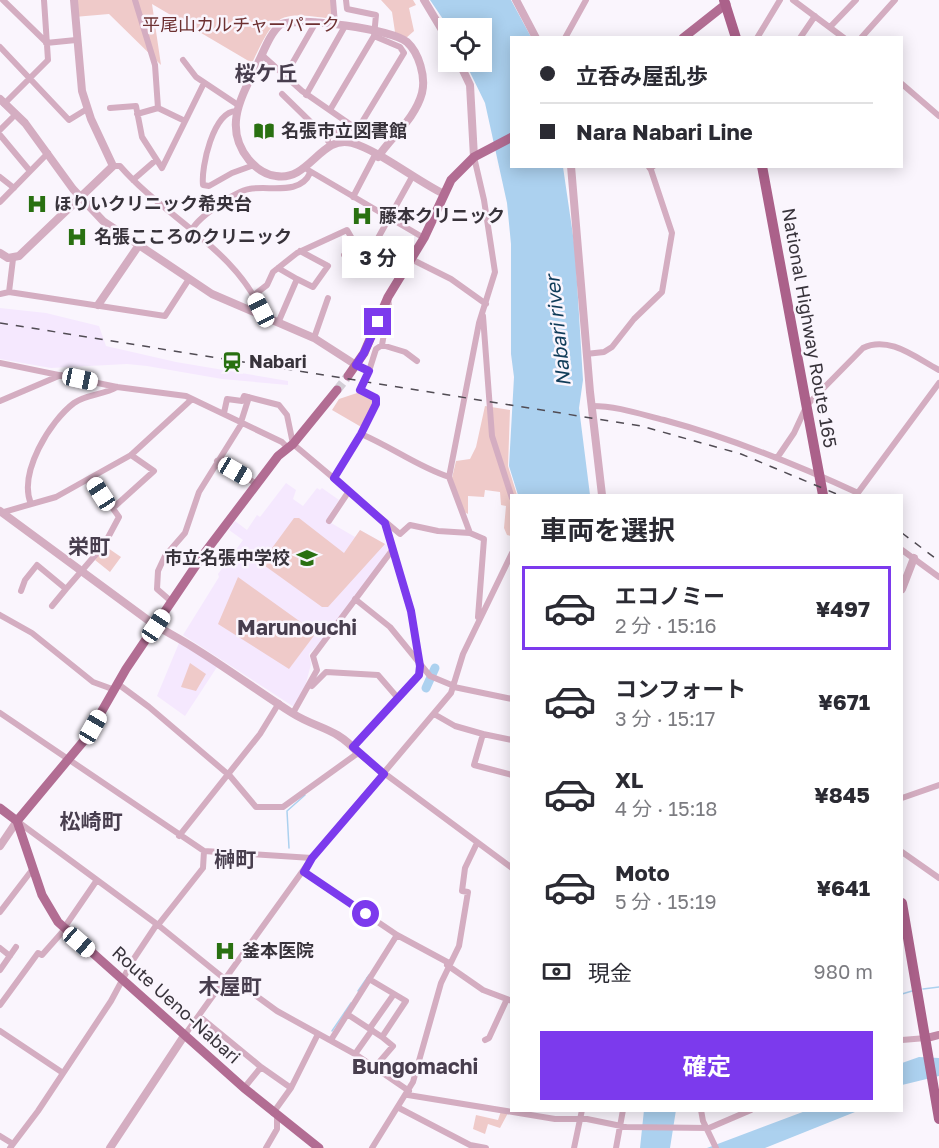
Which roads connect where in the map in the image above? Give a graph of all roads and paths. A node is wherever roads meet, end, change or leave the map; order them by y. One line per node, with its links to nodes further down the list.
1 (3, 0): 32 (street)
2 (44, 0): 32 (street)
3 (74, 0): 31 (street)
4 (135, 0): 45 (street)
5 (333, 0): 19 (street)
6 (346, 0): 22 (street)
7 (424, 0): 18 (street)
8 (516, 0): 23 (street)
9 (586, 0): 24 (street)
10 (780, 0): 27 (street)
11 (793, 0): 16 (street)
12 (856, 0): 21 (street)
13 (884, 0): 15 (street)
14 (726, 1): 25 (main road); 26 (highway)
15 (893, 3): 30 (street)
16 (815, 16): 21 (street); 28 (street)
17 (316, 22): 19 (street); 34 (street); 37 (street)
18 (438, 23)
19 (335, 24): 20 (street)
20 (345, 26): 22 (street); 42 (street)
21 (830, 27): 29 (street)
22 (374, 34): 50 (street); 55 (street); 61 (street)
23 (535, 36)
24 (566, 36)
25 (685, 36)
26 (735, 36)
27 (758, 36)
28 (801, 36)
29 (840, 36)
30 (863, 36)
31 (76, 40): 32 (street); 49 (street)
32 (46, 42): 38 (street)
33 (0, 47): 38 (street)
34 (262, 55): 37 (street); 46 (street)
35 (183, 60): 39 (street)
36 (464, 72): 62 (street)
37 (285, 76): 42 (street)
38 (30, 77): 43 (street); 49 (street)
39 (204, 83): 46 (street); 54 (street)
40 (903, 85): 47 (street)
41 (282, 94): 59 (street)
42 (306, 95): 50 (street)
43 (2, 102): 60 (street)
44 (110, 108): 51 (street)
45 (158, 108): 51 (street); 54 (street)
46 (237, 108): 64 (street); 64 (street)
47 (930, 108): 48 (street); 52 (street)
48 (939, 108)
49 (87, 109): 65 (street)
50 (330, 110): 55 (street)
51 (137, 114): 63 (street)
52 (939, 116)
53 (12, 118): 56 (street)
54 (184, 121): 63 (street)
55 (354, 128): 59 (street)
56 (0, 130)
57 (0, 135): 70 (street)
58 (510, 138): 62 (main road)
59 (329, 142): 61 (street); 69 (street)
60 (48, 153): 70 (street); 77 (street)
61 (377, 156): 72 (street); 76 (street)
62 (474, 157): 75 (main road); 98 (street)
63 (156, 160): 73 (street)
64 (254, 165): 69 (street)
65 (113, 166): 73 (street); 77 (street)
66 (571, 168): 103 (street)
67 (651, 168): 103 (street)
68 (762, 168): 117 (highway, National Highway Route 165)
69 (308, 170): 76 (street); 80 (street)
70 (30, 171): 74 (street)
71 (0, 177): 74 (street)
72 (412, 177): 75 (street); 79 (street)
73 (133, 180): 80 (street)
74 (14, 188): 78 (street)
75 (444, 194): 81 (main road)
76 (353, 197): 79 (street)
77 (81, 198): 82 (street); 87 (street)
78 (0, 201)
79 (389, 218): 81 (street); 83 (street)
80 (192, 230): 94 (street)
81 (424, 238): 88 (main road)
82 (139, 245): 90 (street); 97 (street)
83 (358, 249): 84 (street); 86 (street)
84 (300, 251): 89 (street); 91 (street)
85 (0, 253): 87 (street)
86 (344, 255)
87 (13, 259): 92 (street)
88 (411, 259): 95 (main road); 98 (street)
89 (278, 268): 91 (street); 94 (street)
90 (189, 279): 97 (street); 99 (street)
91 (297, 279): 100 (street)
92 (9, 292): 93 (street); 97 (street)
93 (0, 294)
94 (254, 295): 99 (street)
95 (388, 297): 102 (street); 106 (main road)
96 (328, 298): 101 (street)
97 (98, 304)
98 (484, 308): 127 (street); 132 (street)
99 (264, 317): 100 (street)
100 (278, 323): 101 (street)
101 (314, 338): 106 (street)
102 (381, 345): 104 (street); 108 (street)
103 (586, 354): 118 (street)
104 (417, 361)
105 (0, 363): 109 (street)
106 (356, 365): 108 (street); 110 (main road)
107 (939, 370): 117 (street)
108 (369, 371): 121 (street)
109 (62, 374): 112 (street); 116 (street)
110 (348, 376)
111 (939, 383): 135 (street)
112 (117, 387): 115 (street); 136 (street)
113 (337, 390): 122 (main road)
114 (249, 397): 119 (street); 120 (street); 122 (street)
115 (192, 399): 119 (street); 123 (street)
116 (0, 401)
117 (807, 405): 124 (street); 126 (highway, National Highway Route 165)
118 (592, 406): 124 (street); 133 (street)
119 (224, 413): 120 (street)
120 (241, 422): 122 (street); 125 (street)
121 (361, 434): 127 (street); 129 (street)
122 (290, 445): 129 (street); 130 (main road)
123 (131, 455): 128 (street); 137 (street)
124 (777, 458): 126 (street)
125 (218, 461): 130 (street); 152 (street)
126 (819, 475): 134 (highway, National Highway Route 165); 135 (street)
127 (449, 477): 141 (street)
128 (91, 478): 136 (street); 137 (street)
129 (334, 478): 131 (street)
130 (257, 484): 152 (main road)
131 (349, 491): 139 (street); 140 (street)
132 (511, 494)
133 (602, 494)
134 (823, 494)
135 (857, 494)
136 (31, 504): 138 (street)
137 (113, 508): 146 (street)
138 (1, 512): 146 (street)
139 (329, 521)
140 (385, 523): 141 (street); 142 (street)
141 (470, 533): 155 (street)
142 (393, 549): 151 (street); 157 (street)
143 (903, 551): 145 (street)
144 (510, 558): 155 (street)
145 (914, 558): 147 (street); 148 (street)
146 (81, 571): 149 (street); 156 (street)
147 (939, 577)
148 (903, 586)
149 (66, 589): 150 (street); 153 (street)
150 (21, 591)
151 (355, 599): 157 (street); 160 (street)
152 (172, 602): 156 (main road)
153 (52, 606)
154 (0, 615): 158 (street)
155 (478, 620): 159 (street)
156 (156, 626): 158 (main road); 163 (street)
157 (420, 666): 159 (street); 161 (street)
158 (116, 687): 170 (main road); 171 (street)
159 (454, 687): 162 (street); 166 (street)
160 (306, 693): 161 (street); 165 (street)
161 (397, 696): 169 (street)
162 (510, 699)
163 (279, 703): 165 (street); 171 (street)
164 (0, 713): 170 (street)
165 (293, 713): 169 (street)
166 (434, 714): 167 (street); 172 (street)
167 (483, 735): 168 (street); 173 (street)
168 (510, 740)
169 (358, 753): 171 (street); 172 (street)
170 (70, 760): 177 (main road); 178 (street)
171 (226, 773): 178 (street)
172 (384, 774): 179 (street); 183 (street)
173 (510, 774)
174 (939, 785): 175 (street)
175 (903, 798)
176 (0, 808): 177 (main road)
177 (17, 821): 180 (street); 185 (main road, Route Ueno-Nabari); 188 (street)
178 (178, 836): 181 (street)
179 (477, 843): 184 (street); 197 (street)
180 (0, 846)
181 (204, 851): 183 (street); 191 (street)
182 (903, 853): 187 (street)
183 (312, 858): 186 (street)
184 (510, 867)
185 (32, 870): 190 (street); 192 (main road, Route Ueno-Nabari)
186 (304, 872): 193 (street); 199 (street)
187 (939, 878)
188 (97, 880): 191 (street); 192 (street)
189 (903, 908): 216 (highway)
190 (0, 912)
191 (158, 924): 199 (street); 201 (street)
192 (64, 928): 201 (main road, Route Ueno-Nabari); 204 (street)
193 (397, 934): 197 (street); 200 (street)
194 (16, 947): 196 (street)
195 (0, 948): 196 (street)
196 (10, 956): 198 (street)
197 (448, 964): 203 (street); 223 (street)
198 (0, 970)
199 (228, 978): 206 (street); 209 (street)
200 (369, 979): 202 (street); 205 (street)
201 (123, 980): 211 (main road, Route Ueno-Nabari); 220 (street)
202 (394, 994): 207 (street); 212 (street)
203 (509, 1000): 214 (street)
204 (0, 1005)
205 (347, 1014): 207 (street); 213 (street)
206 (199, 1016): 211 (street); 218 (street)
207 (371, 1029): 212 (street); 217 (street)
208 (0, 1031): 220 (street)
209 (318, 1034): 213 (street); 222 (street)
210 (939, 1035): 216 (main road)
211 (184, 1036): 221 (main road, Route Ueno-Nabari); 238 (street)
212 (382, 1037): 219 (street)
213 (331, 1040): 217 (street)
214 (485, 1040)
215 (903, 1040): 216 (street)
216 (927, 1042): 233 (highway)
217 (355, 1054): 219 (street)
218 (261, 1067): 221 (street); 222 (street)
219 (375, 1067): 223 (street)
220 (63, 1073): 237 (street)
221 (244, 1088): 231 (main road, Route Ueno-Nabari)
222 (291, 1088): 231 (street)
223 (409, 1093): 224 (street); 225 (street)
224 (399, 1108): 241 (street); 242 (street)
225 (510, 1110)
226 (521, 1112): 232 (street)
227 (582, 1112): 232 (street)
228 (623, 1112): 234 (street)
229 (701, 1112): 235 (street)
230 (747, 1112): 235 (street)
231 (275, 1115): 239 (street); 240 (main road, Route Ueno-Nabari)
232 (583, 1119): 234 (street); 243 (street)
233 (939, 1119)
234 (623, 1127): 235 (street); 244 (street)
235 (710, 1131): 245 (street)
236 (0, 1136): 237 (street)
237 (11, 1146)
238 (110, 1148)
239 (266, 1148)
240 (319, 1148)
241 (372, 1148)
242 (486, 1148)
243 (574, 1148)
244 (615, 1148)
245 (716, 1148)

